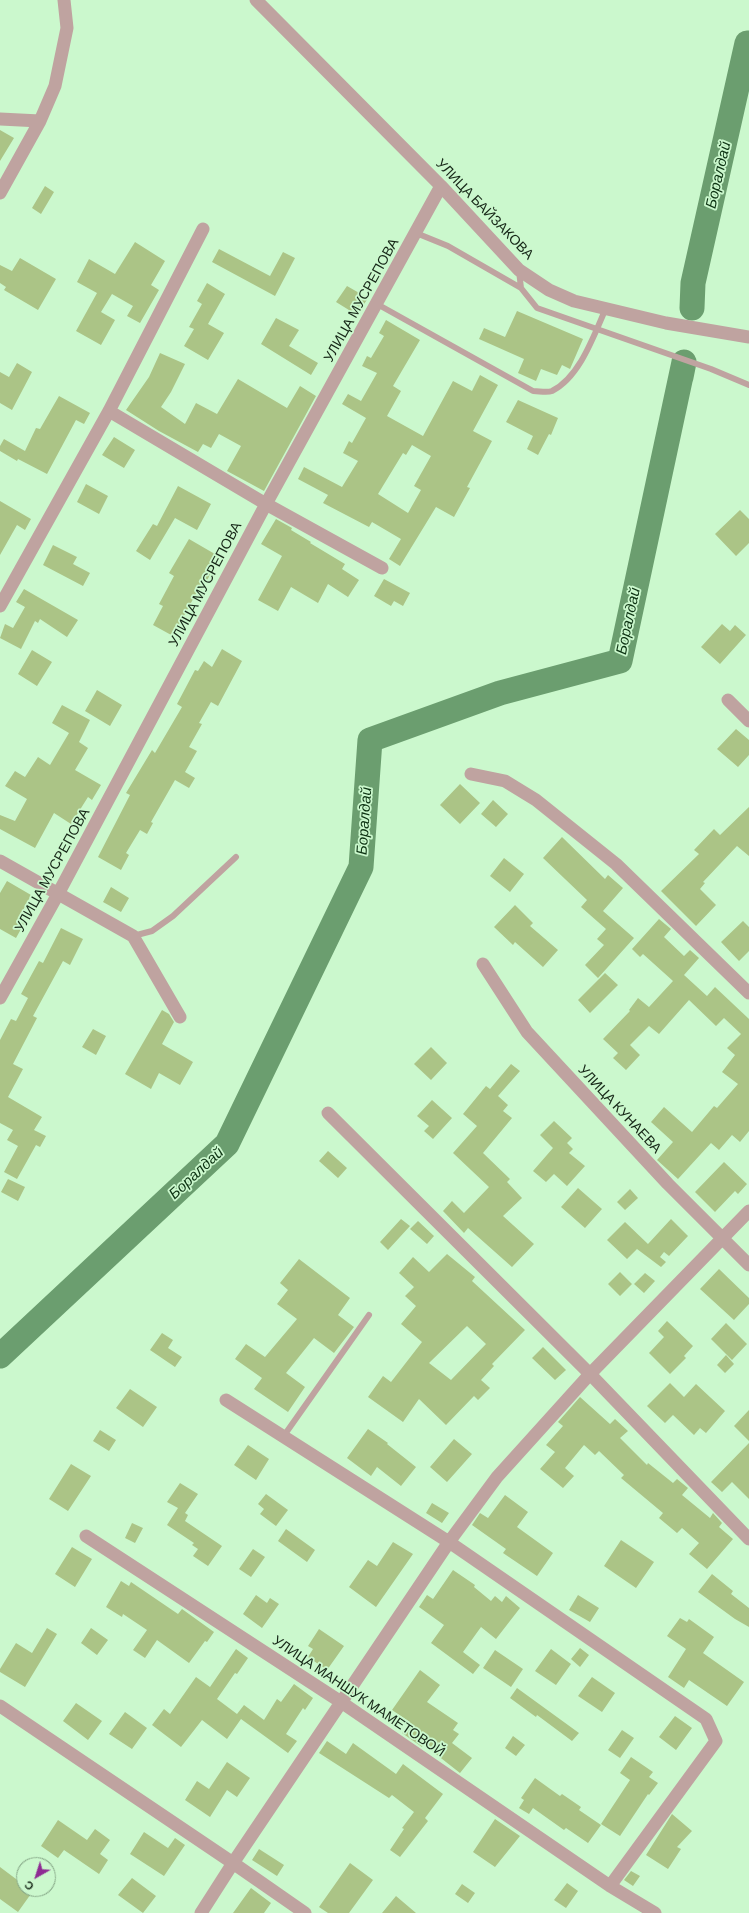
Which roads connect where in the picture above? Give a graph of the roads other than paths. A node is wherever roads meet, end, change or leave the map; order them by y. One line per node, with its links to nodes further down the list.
1 (64, 0): 4 (street)
2 (256, 0): 5 (street, УЛИЦА БАЙЗАКОВА)
3 (0, 119): 4 (street)
4 (40, 121): 6 (street)
5 (441, 186): 8 (street, УЛИЦА МУСРЕПОВА); 9 (street, УЛИЦА БАЙЗАКОВА)
6 (0, 193)
7 (203, 229): 16 (street)
8 (416, 233): 10 (lane); 11 (street, УЛИЦА МУСРЕПОВА)
9 (519, 270): 10 (lane); 12 (street, УЛИЦА БАЙЗАКОВА)
10 (521, 288): 13 (lane)
11 (377, 304): 13 (lane); 17 (street, УЛИЦА МУСРЕПОВА)
12 (606, 308): 13 (lane); 14 (street, УЛИЦА БАЙЗАКОВА)
13 (597, 329): 15 (lane)
14 (749, 337)
15 (749, 384)
16 (109, 411): 17 (street); 19 (street)
17 (266, 504): 18 (street); 25 (street, УЛИЦА МУСРЕПОВА)
18 (382, 568)
19 (0, 606)
20 (728, 700): 21 (street)
21 (749, 721)
22 (471, 774): 28 (street)
23 (236, 857): 26 (lane)
24 (0, 861): 25 (street)
25 (58, 894): 26 (street); 29 (street, УЛИЦА МУСРЕПОВА)
26 (132, 936): 30 (street)
27 (482, 964): 33 (street, УЛИЦА КУНАЕВА)
28 (749, 993)
29 (0, 998)
30 (180, 1017)
31 (328, 1113): 36 (street)
32 (749, 1211): 33 (street)
33 (722, 1238): 34 (street, УЛИЦА КУНАЕВА); 36 (street)
34 (749, 1265)
35 (369, 1315): 38 (lane)
36 (590, 1374): 40 (street); 41 (street)
37 (226, 1400): 38 (street)
38 (283, 1436): 41 (street)
39 (86, 1536): 42 (street, УЛИЦА МАНШУК МАМЕТОВОЙ)
40 (749, 1539)
41 (449, 1542): 42 (street); 45 (street)
42 (341, 1702): 44 (street); 45 (street, УЛИЦА МАНШУК МАМЕТОВОЙ)
43 (0, 1706): 44 (street)
44 (233, 1862): 46 (street); 47 (street)
45 (610, 1886): 48 (street, УЛИЦА МАНШУК МАМЕТОВОЙ)
46 (201, 1913)
47 (305, 1913)
48 (656, 1913)

